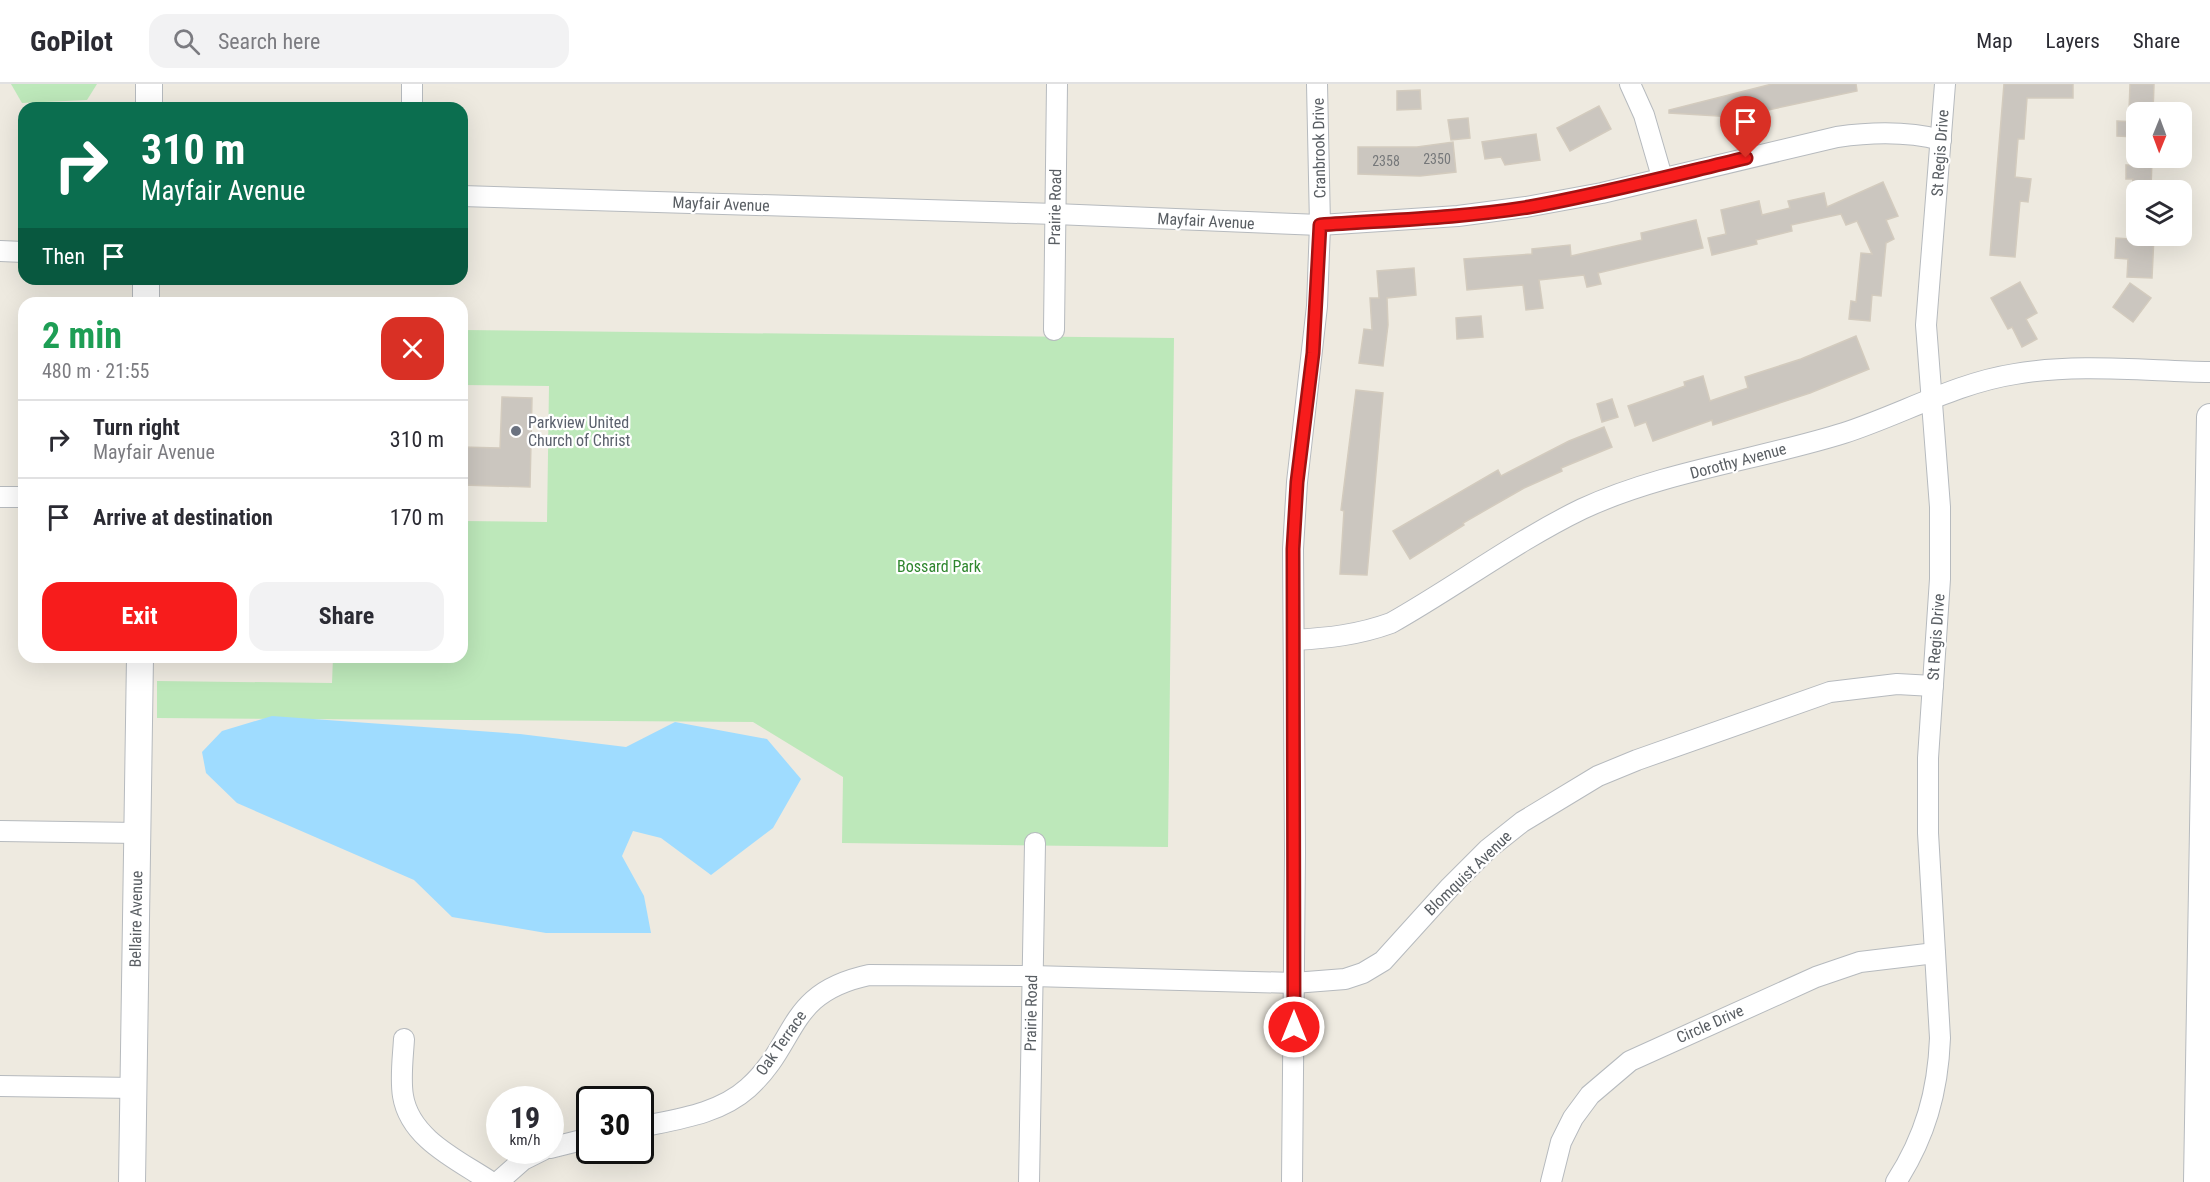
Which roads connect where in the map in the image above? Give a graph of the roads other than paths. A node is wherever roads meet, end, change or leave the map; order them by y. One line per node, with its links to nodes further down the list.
1 (149, 84): 7 (street)
2 (412, 84): 8 (street)
3 (1057, 84): 12 (street, Prairie Road)
4 (1317, 84): 13 (street, Cranbrook Drive)
5 (1630, 84): 10 (street)
6 (1945, 84): 9 (street, St Regis Drive)
7 (149, 102)
8 (412, 102)
9 (1941, 140): 10 (street, Mayfair Avenue); 18 (street, St Regis Drive)
10 (1662, 177): 13 (street, Mayfair Avenue)
11 (468, 196): 12 (street, Mayfair Avenue)
12 (1055, 214): 13 (street, Mayfair Avenue); 16 (street, Prairie Road)
13 (1320, 225): 22 (street, Cranbrook Drive)
14 (0, 251): 15 (street)
15 (18, 252)
16 (1054, 330)
17 (2210, 372): 18 (street, Dorothy Avenue)
18 (1933, 400): 22 (street, Dorothy Avenue); 24 (street, St Regis Drive)
19 (2210, 417): 43 (street)
20 (0, 497): 21 (street)
21 (18, 497)
22 (1294, 640): 30 (street, Cranbrook Drive)
23 (140, 663): 26 (street, Bellaire Avenue)
24 (1933, 686): 28 (street, St Regis Drive); 30 (street, Blomquist Avenue)
25 (0, 831): 26 (street)
26 (138, 833): 33 (street, Bellaire Avenue)
27 (1035, 843): 29 (street, Prairie Road)
28 (1935, 953): 41 (street, Circle Drive); 42 (street, St Regis Drive)
29 (1032, 976): 30 (street, Blomquist Avenue); 34 (street, Oak Terrace); 39 (street, Prairie Road)
30 (1294, 983): 40 (street, Cranbrook Drive)
31 (404, 1039): 37 (street)
32 (0, 1086): 33 (street)
33 (134, 1088): 36 (street, Bellaire Avenue)
34 (654, 1124)
35 (518, 1164): 38 (street)
36 (132, 1182)
37 (491, 1182)
38 (498, 1182)
39 (1029, 1182)
40 (1292, 1182)
41 (1551, 1182)
42 (1896, 1182)
43 (2197, 1182)

